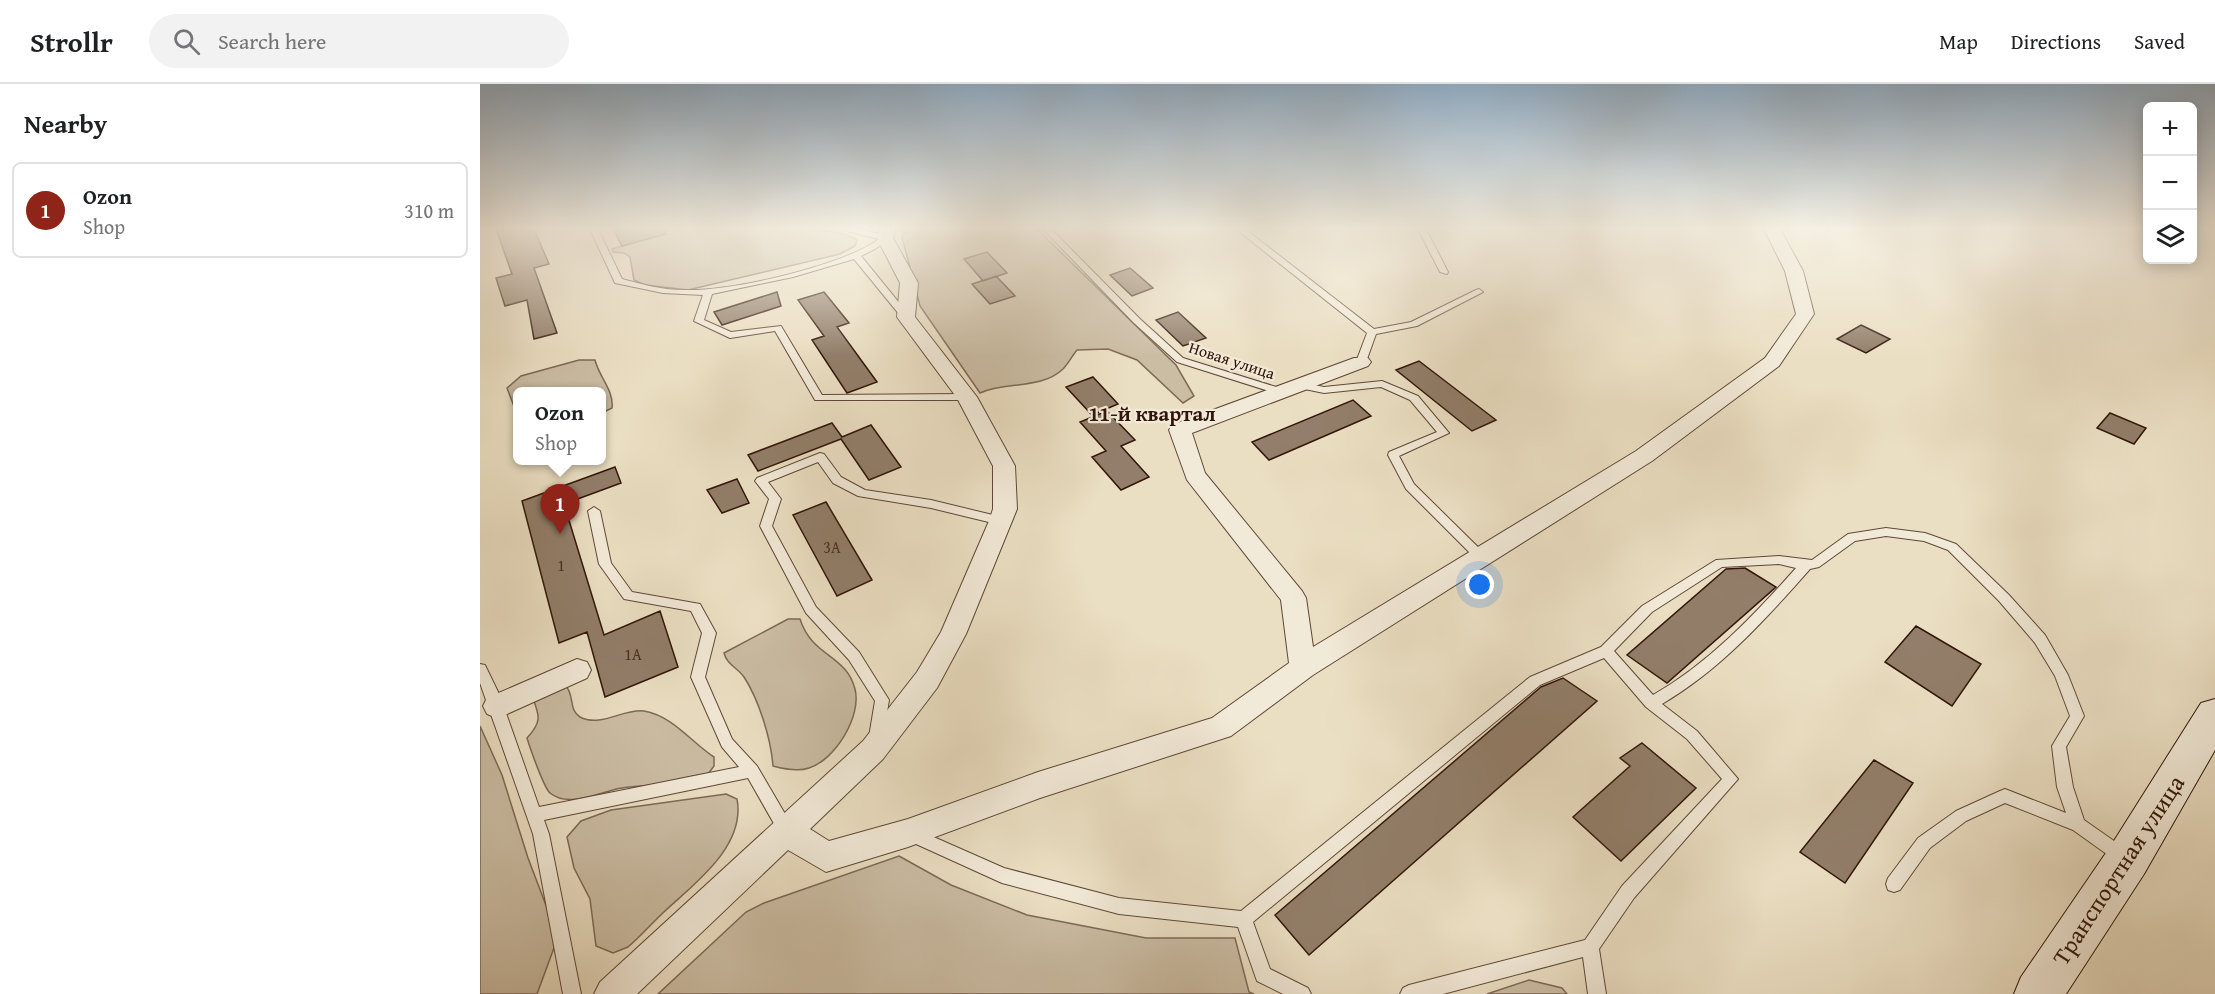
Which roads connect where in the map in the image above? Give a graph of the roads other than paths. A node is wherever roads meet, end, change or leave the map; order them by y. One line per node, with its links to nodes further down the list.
1 (614, 271): 8 (lane)
2 (799, 271): 8 (lane)
3 (869, 271): 10 (lane)
4 (904, 271): 10 (street)
5 (1089, 271): 13 (lane, Новая улица)
6 (1294, 271): 11 (lane)
7 (1794, 271): 17 (street)
8 (708, 292): 14 (lane)
9 (1479, 292): 11 (lane)
10 (906, 317): 14 (street)
11 (1372, 332): 12 (lane)
12 (1361, 362): 13 (street)
13 (1290, 389): 17 (lane, Новая улица); 20 (street)
14 (967, 397): 16 (street)
15 (594, 511): 27 (lane)
16 (1001, 520): 26 (street); 26 (lane)
17 (1480, 556): 20 (street)
18 (1806, 565): 19 (lane); 23 (lane); 29 (lane)
19 (1606, 651): 23 (lane); 34 (lane)
20 (1303, 668): 31 (street)
21 (480, 669): 24 (lane)
22 (577, 670): 24 (street)
23 (1651, 703): 35 (lane)
24 (496, 706): 28 (lane)
25 (2215, 715): 32 (main road, Транспортная улица)
26 (873, 750): 30 (street)
27 (752, 771): 28 (lane); 30 (lane)
28 (534, 815): 36 (lane)
29 (2078, 825): 32 (lane); 33 (lane)
30 (788, 832): 31 (street); 37 (street)
31 (908, 832): 34 (lane)
32 (2128, 859): 41 (main road, Транспортная улица)
33 (1894, 884)
34 (1244, 919): 38 (lane)
35 (1590, 947): 39 (lane); 40 (lane)
36 (572, 994)
37 (612, 994)
38 (1302, 994)
39 (1409, 994)
40 (1597, 994)
41 (2038, 994)

